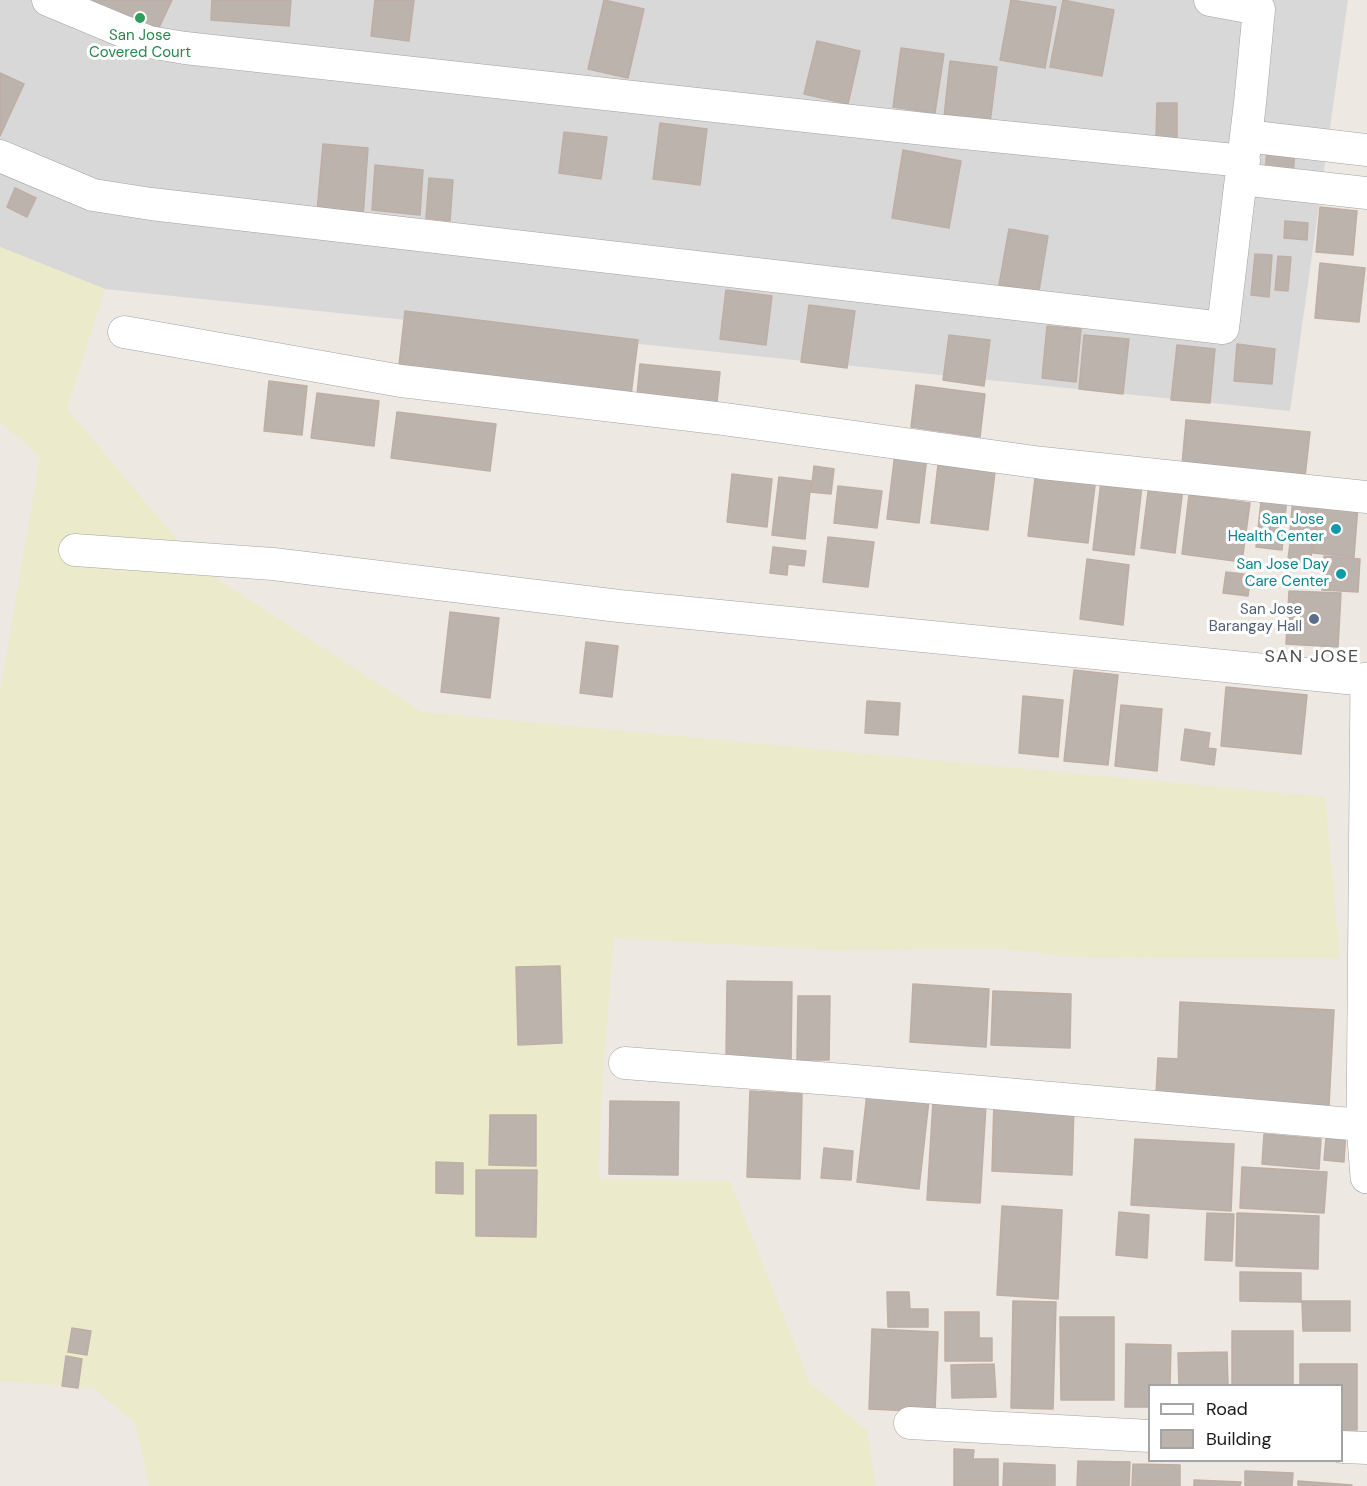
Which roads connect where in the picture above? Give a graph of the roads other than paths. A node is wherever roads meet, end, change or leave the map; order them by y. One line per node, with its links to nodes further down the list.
1 (48, 0): 5 (street)
2 (1210, 0): 5 (street)
3 (1367, 150): 5 (street)
4 (0, 156): 5 (street)
5 (1244, 159): 6 (street)
6 (1367, 193)
7 (124, 332): 8 (street)
8 (1367, 497)
9 (75, 550): 10 (street)
10 (1367, 679): 12 (street)
11 (625, 1063): 12 (street)
12 (1363, 1125): 13 (street)
13 (1367, 1177)
14 (910, 1424): 15 (street)
15 (1148, 1436)
16 (1343, 1447): 17 (street)
17 (1367, 1448)

